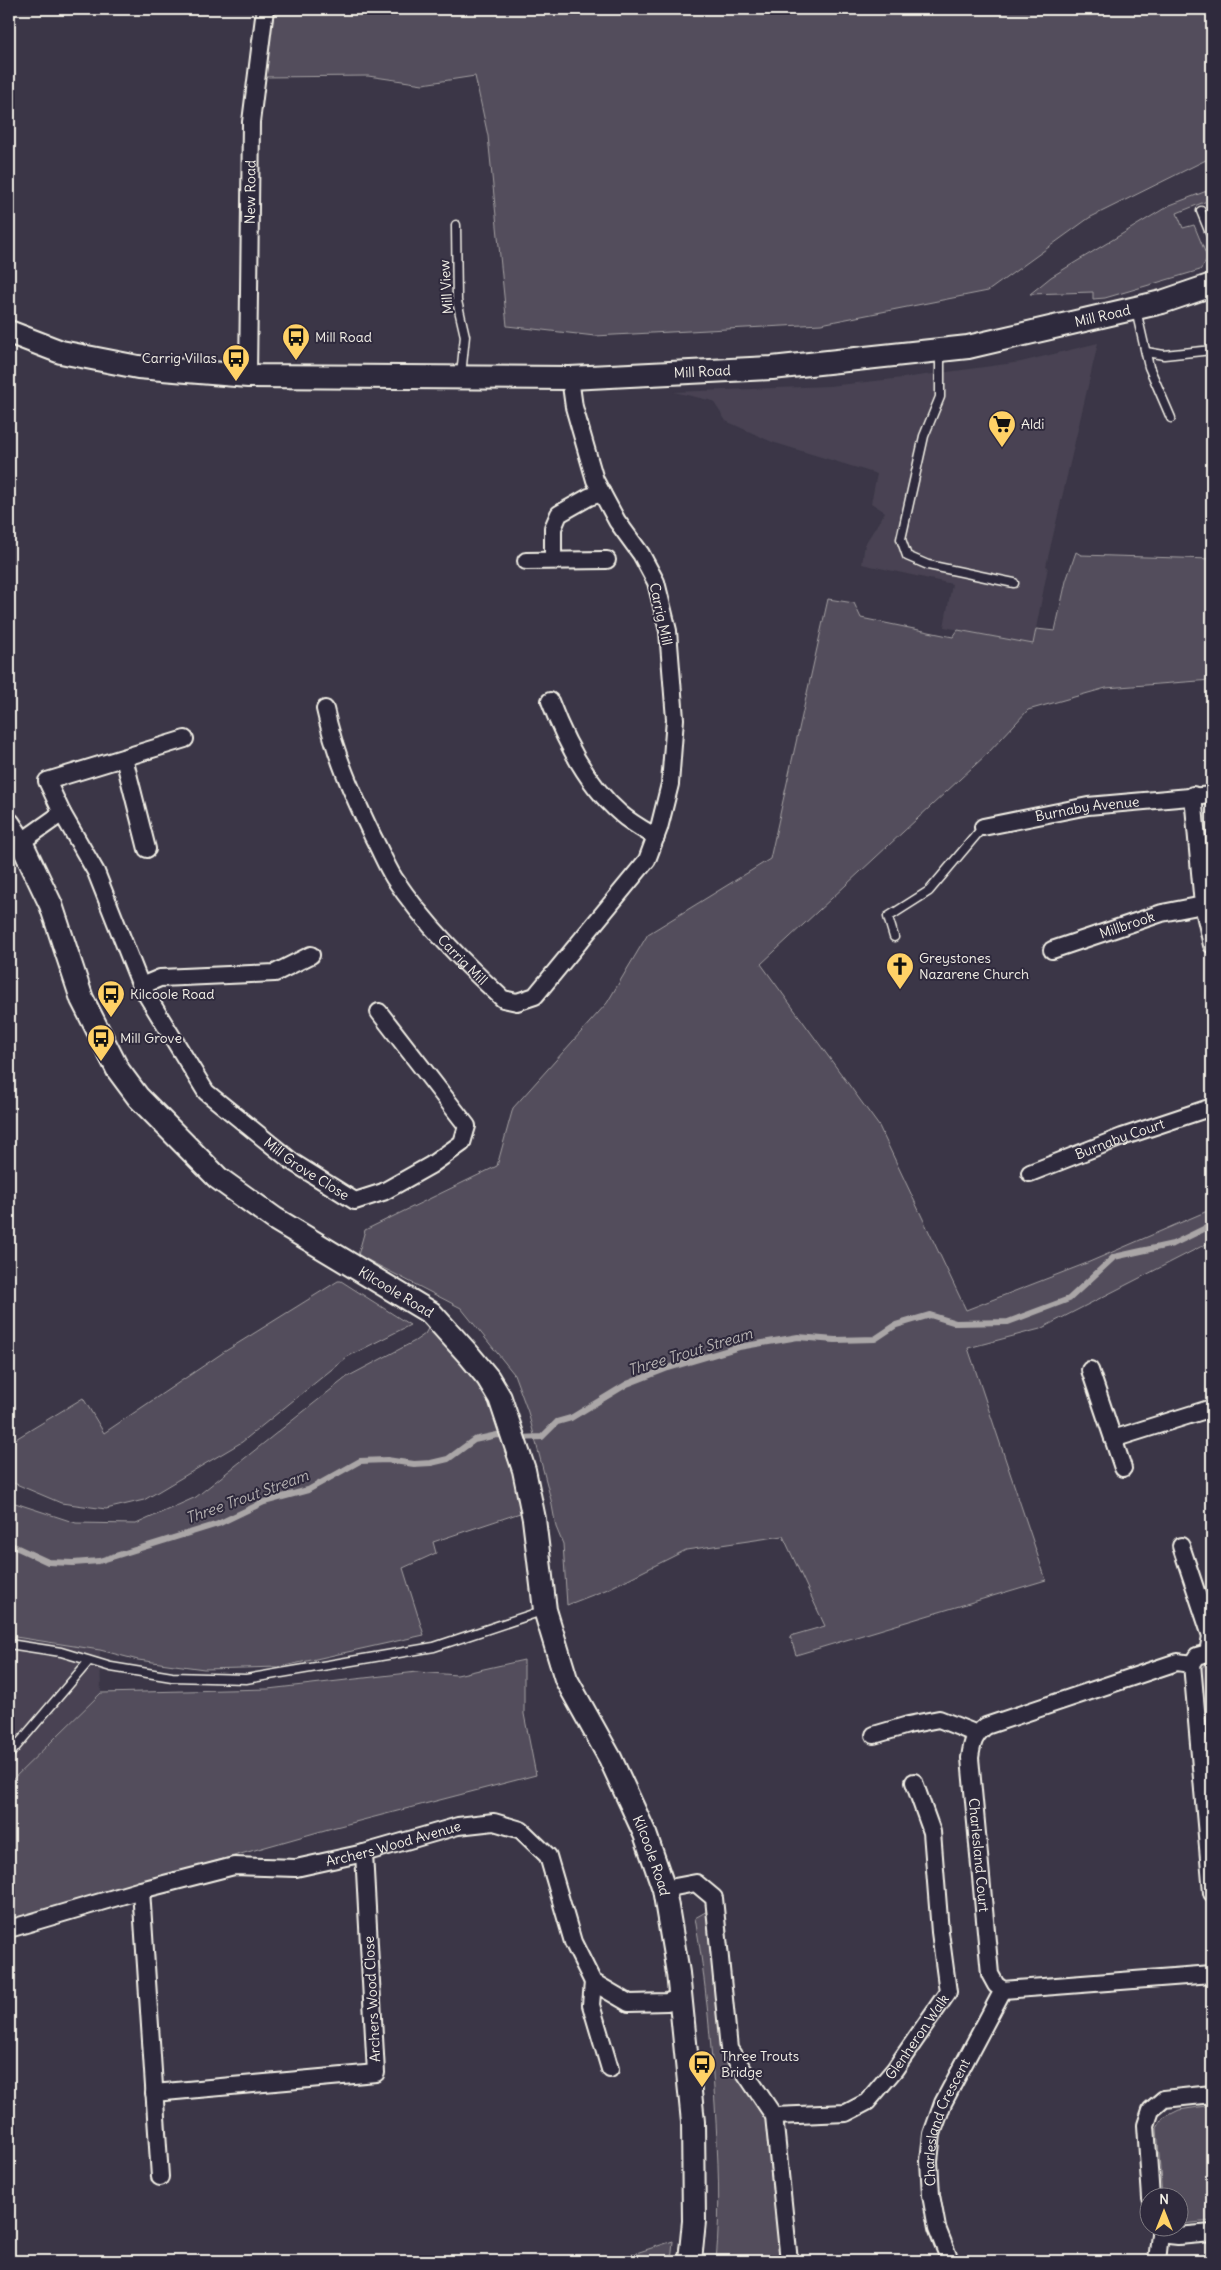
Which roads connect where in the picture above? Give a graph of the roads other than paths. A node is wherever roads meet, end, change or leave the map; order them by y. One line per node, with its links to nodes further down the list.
1 (265, 9): 11 (street, New Road)
2 (1201, 211): 4 (lane)
3 (456, 225): 12 (lane, Mill View)
4 (1212, 238)
5 (1212, 285): 6 (main road, Mill Road)
6 (1136, 308): 8 (main road, Mill Road); 10 (lane)
7 (9, 332): 11 (main road, Mill Road)
8 (941, 350): 13 (main road, Mill Road); 19 (lane)
9 (1212, 350): 10 (lane)
10 (1146, 352): 14 (lane)
11 (248, 376): 12 (main road, Mill Road)
12 (461, 377): 13 (main road, Mill Road)
13 (570, 378): 15 (street, Carrig Mill)
14 (1171, 418)
15 (602, 493): 16 (street); 29 (street, Carrig Mill)
16 (553, 560): 17 (street); 18 (street)
17 (607, 560)
18 (526, 561)
19 (1014, 583)
20 (550, 701): 29 (street)
21 (325, 709): 29 (street, Carrig Mill)
22 (185, 739): 23 (street)
23 (124, 758): 26 (street); 30 (street)
24 (1192, 795): 25 (street, Burnaby Avenue); 27 (street, Burnaby Avenue); 31 (street)
25 (1212, 795)
26 (62, 813): 28 (street); 36 (street)
27 (983, 827): 32 (lane)
28 (15, 833): 45 (main road, Kilcoole Road)
29 (656, 837)
30 (147, 850)
31 (1203, 905): 33 (street); 34 (street, Millbrook)
32 (894, 936)
33 (1212, 945)
34 (1052, 950)
35 (311, 955): 36 (street)
36 (141, 986): 37 (street, Mill Grove Close)
37 (379, 1012)
38 (1212, 1107): 39 (street, Burnaby Court)
39 (1030, 1173)
40 (1090, 1370): 42 (street)
41 (1212, 1408): 42 (street)
42 (1113, 1438): 43 (street)
43 (1123, 1468)
44 (1181, 1546): 47 (street)
45 (545, 1610): 48 (lane); 55 (main road, Kilcoole Road)
46 (9, 1644): 48 (lane)
47 (1210, 1654): 49 (street)
48 (90, 1661): 52 (lane)
49 (1192, 1664): 50 (street); 57 (street)
50 (977, 1734): 51 (street); 61 (street, Charlesland Court)
51 (874, 1735)
52 (9, 1755)
53 (914, 1782): 66 (street, Glenheron Walk)
54 (364, 1853): 56 (street, Archers Wood Avenue); 60 (street, Archers Wood Avenue); 64 (street, Archers Wood Close)
55 (664, 1889): 62 (main road, Kilcoole Road); 66 (street)
56 (141, 1890): 58 (street, Archers Wood Avenue); 64 (street)
57 (1212, 1893)
58 (9, 1929)
59 (1212, 1974): 61 (street)
60 (593, 1982): 62 (street); 63 (street)
61 (1003, 1990): 74 (street, Charlesland Crescent)
62 (681, 1997): 72 (main road, Kilcoole Road)
63 (610, 2069)
64 (154, 2093): 67 (street)
65 (1212, 2094): 68 (street)
66 (774, 2116): 73 (street)
67 (160, 2177)
68 (1150, 2188)
69 (1212, 2233): 70 (street)
70 (1188, 2235)
71 (1158, 2238): 75 (street)
72 (690, 2261)
73 (789, 2261)
74 (950, 2261)
75 (1157, 2261)

